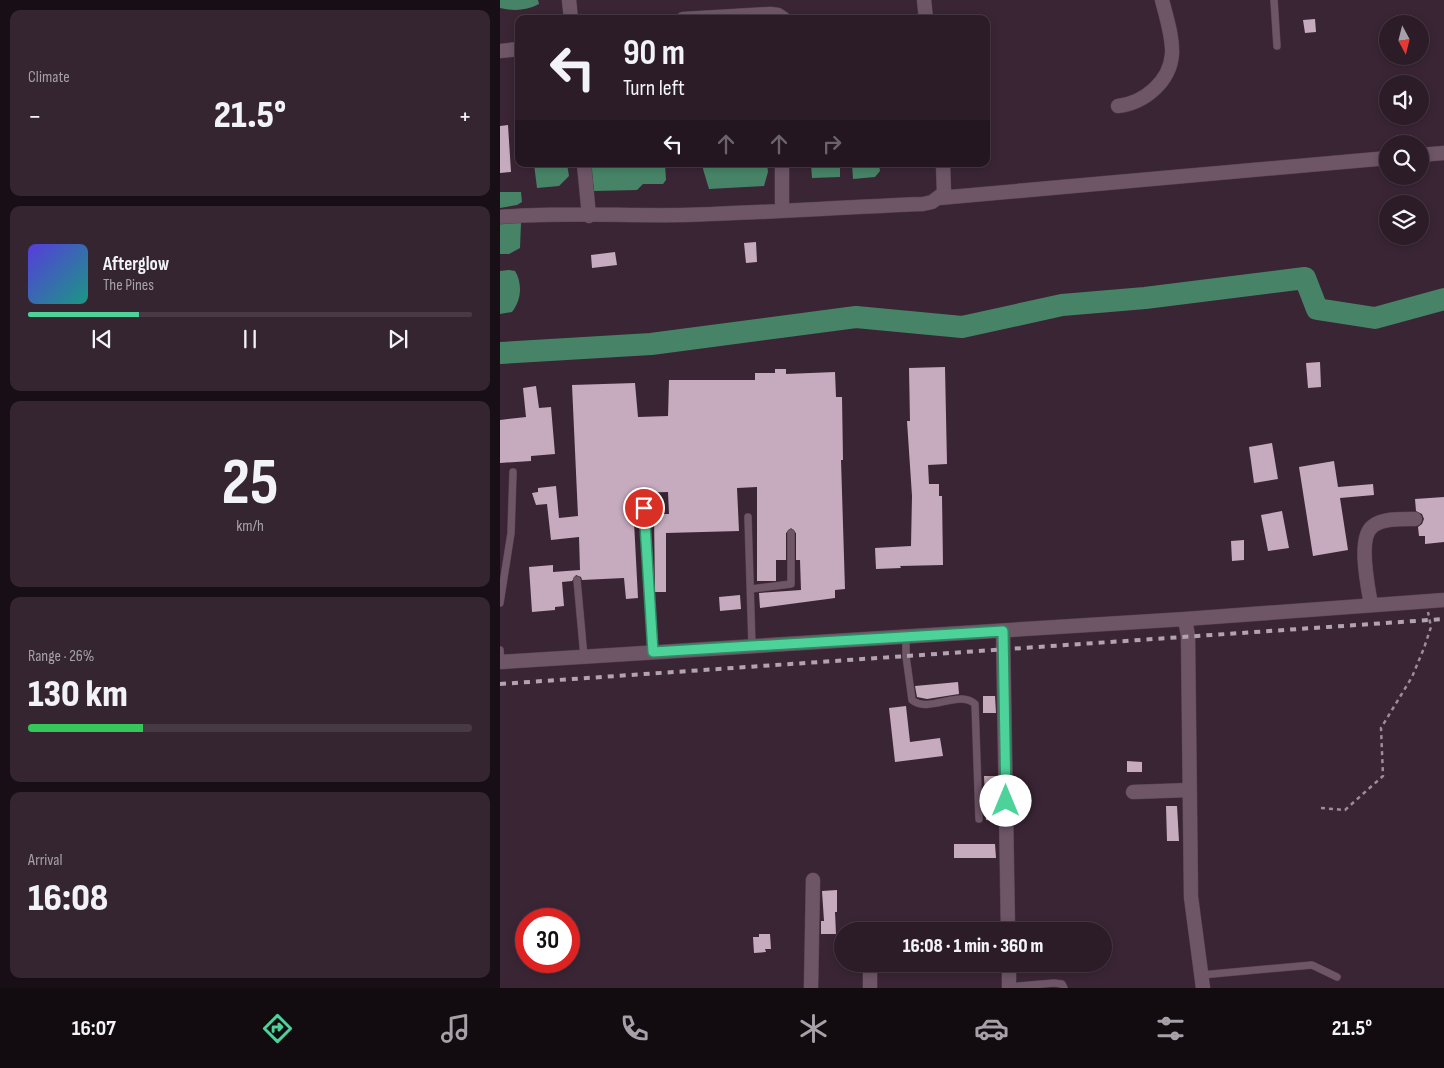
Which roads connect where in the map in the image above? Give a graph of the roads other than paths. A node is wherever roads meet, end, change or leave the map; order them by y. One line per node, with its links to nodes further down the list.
1 (569, 0): 5 (street)
2 (924, 0): 8 (street)
3 (1162, 0): 12 (street)
4 (1274, 0): 9 (lane)
5 (570, 15)
6 (753, 15): 7 (street)
7 (778, 15)
8 (926, 15)
9 (1277, 46)
10 (515, 49): 11 (street)
11 (500, 51)
12 (1118, 106)
13 (1444, 153): 14 (street)
14 (1429, 154)
15 (1379, 159): 19 (street)
16 (584, 167): 21 (street)
17 (782, 167): 20 (street)
18 (943, 167): 19 (street)
19 (940, 198): 20 (street)
20 (782, 210): 21 (street)
21 (589, 216): 22 (street)
22 (500, 218)
23 (513, 472): 31 (lane)
24 (644, 508): 37 (lane)
25 (748, 517): 29 (lane)
26 (1414, 519): 32 (street)
27 (792, 533): 29 (lane)
28 (577, 580): 38 (lane)
29 (751, 589): 36 (lane)
30 (1444, 600): 32 (street)
31 (500, 603)
32 (1371, 605): 33 (street)
33 (1185, 619): 34 (street); 40 (street)
34 (1003, 631): 35 (street); 44 (street)
35 (906, 637): 36 (street); 42 (lane)
36 (752, 646): 37 (street)
37 (653, 652): 38 (street)
38 (584, 657): 39 (street)
39 (500, 658)
40 (1189, 790): 41 (street); 48 (street)
41 (1133, 792)
42 (980, 819)
43 (813, 880): 49 (street)
44 (1008, 922)
45 (870, 972): 50 (street)
46 (1008, 972): 51 (street)
47 (1337, 977): 48 (lane)
48 (1202, 981)
49 (811, 988)
50 (870, 988)
51 (1009, 988): 52 (lane)
52 (1064, 988)

